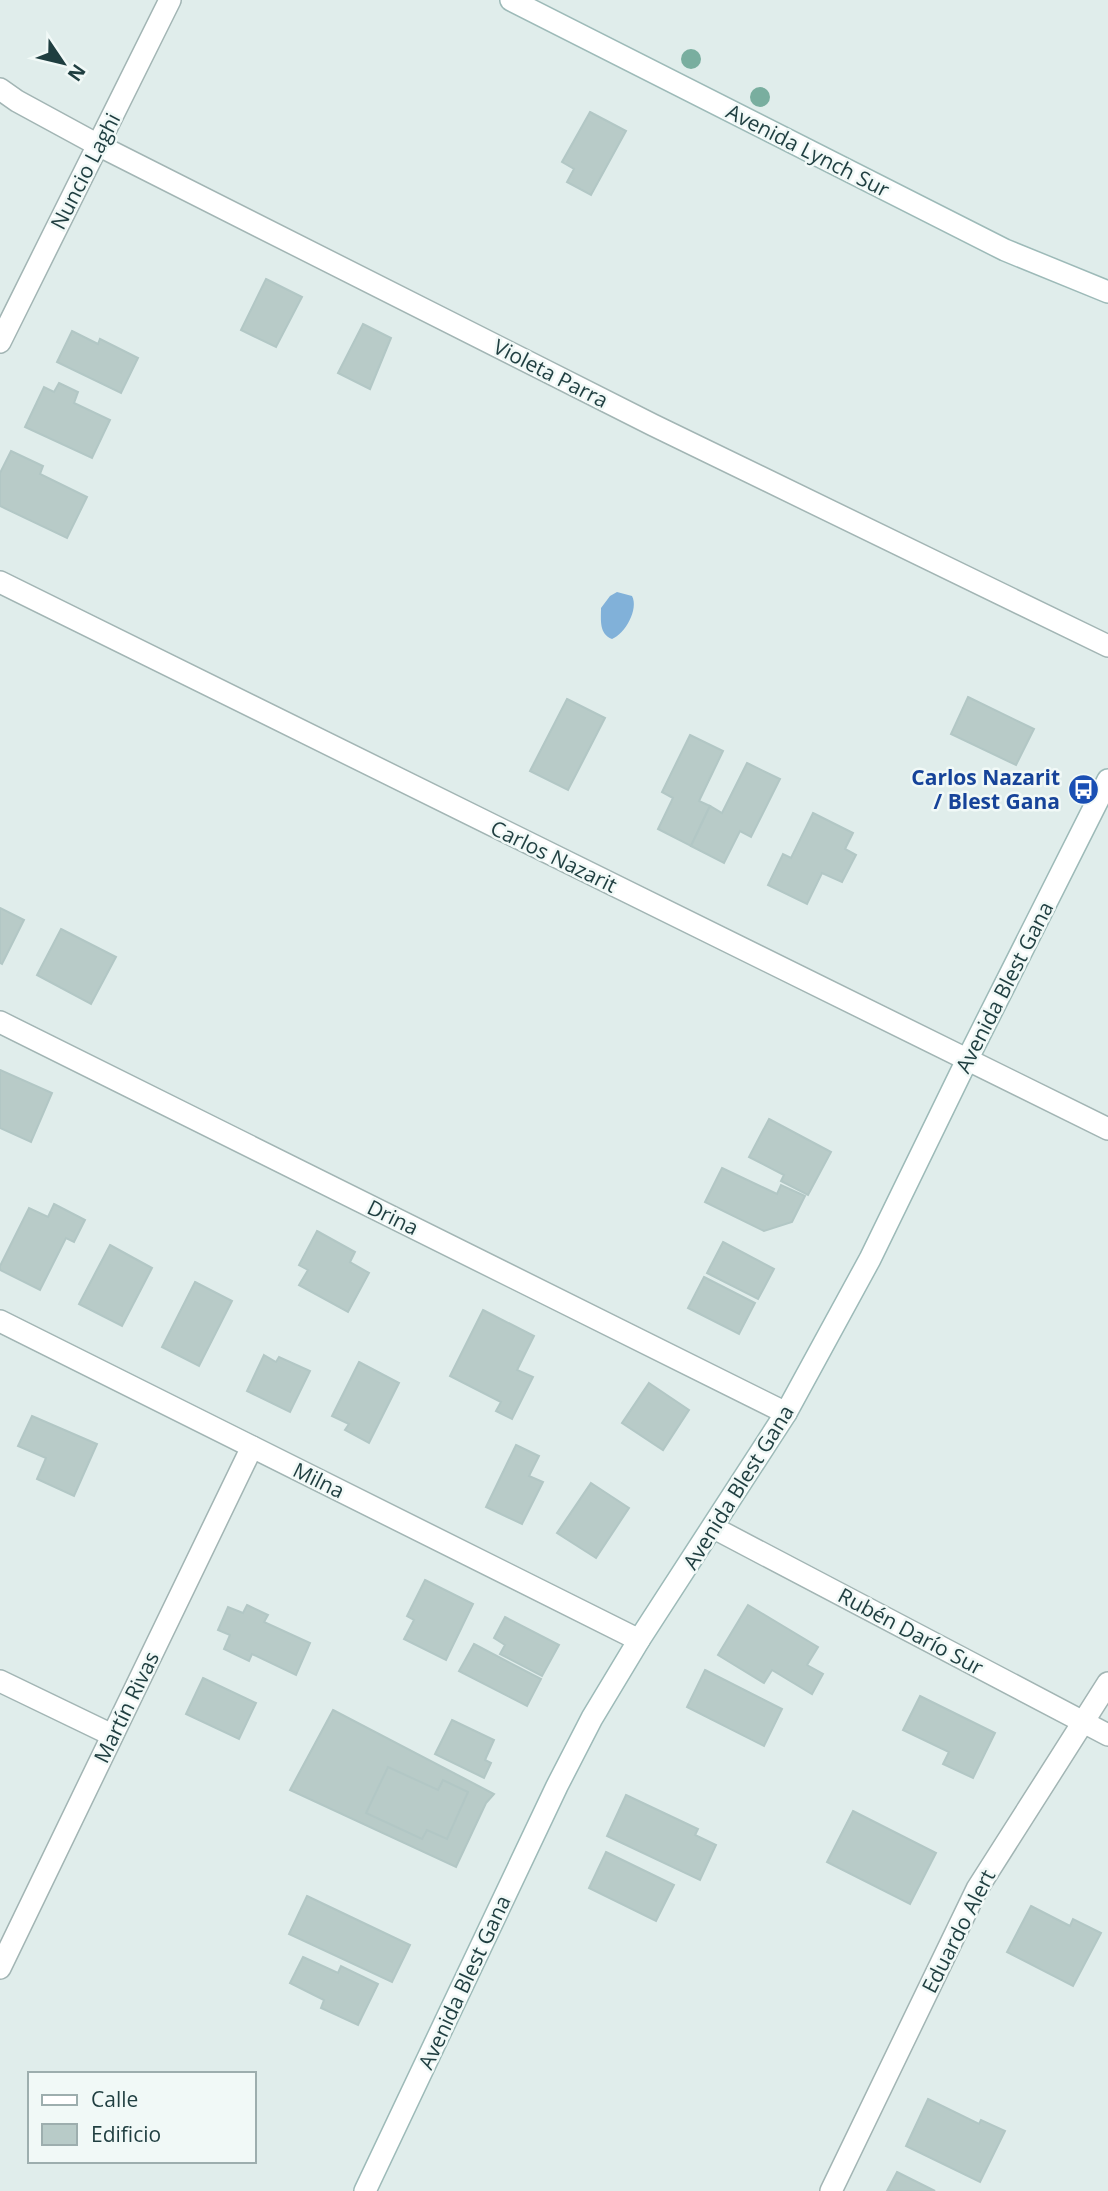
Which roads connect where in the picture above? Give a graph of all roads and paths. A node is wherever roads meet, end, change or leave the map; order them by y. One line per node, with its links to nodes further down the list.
1 (170, 0): 4 (street, Nuncio Laghi)
2 (511, 0): 5 (street, Avenida Lynch Sur)
3 (0, 89): 4 (street, Violeta Parra)
4 (98, 145): 6 (street, Nuncio Laghi); 8 (street, Violeta Parra)
5 (1108, 292)
6 (0, 342)
7 (0, 582): 11 (street, Carlos Nazarit)
8 (1108, 646)
9 (1108, 780): 11 (street, Avenida Blest Gana)
10 (0, 1022): 14 (street, Drina)
11 (967, 1060): 12 (street, Carlos Nazarit); 14 (street, Avenida Blest Gana)
12 (1108, 1129)
13 (0, 1321): 15 (street, Milna)
14 (786, 1413): 16 (street, Avenida Blest Gana)
15 (251, 1447): 17 (street, Milna); 21 (street, Martín Rivas)
16 (714, 1528): 17 (street, Avenida Blest Gana); 20 (street, Rubén Darío Sur)
17 (639, 1640): 24 (street, Avenida Blest Gana)
18 (0, 1681): 21 (street)
19 (1108, 1682): 20 (street, Eduardo Alert)
20 (1084, 1722): 22 (street, Rubén Darío Sur); 25 (street, Eduardo Alert)
21 (113, 1735): 23 (street, Martín Rivas)
22 (1108, 1735)
23 (0, 1968)
24 (365, 2191)
25 (831, 2191)

